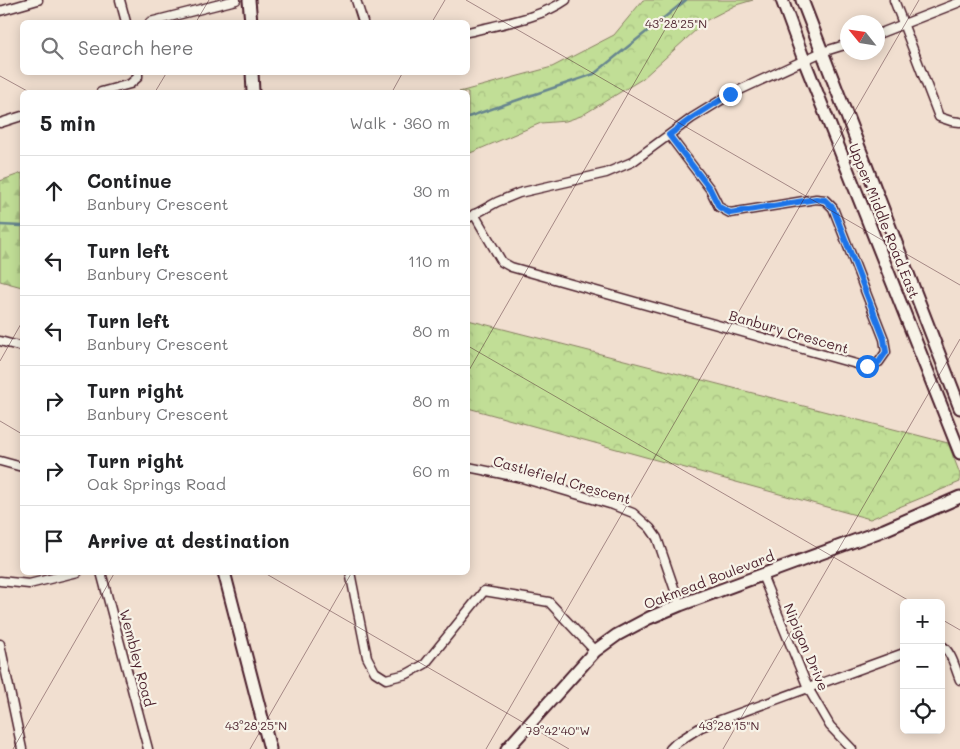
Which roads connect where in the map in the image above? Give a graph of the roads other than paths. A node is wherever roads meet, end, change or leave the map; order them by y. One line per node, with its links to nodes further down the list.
1 (38, 0): 11 (street)
2 (120, 0): 12 (street)
3 (236, 0): 13 (street)
4 (249, 0): 14 (main road)
5 (356, 0): 15 (street)
6 (566, 0): 17 (street)
7 (782, 0): 21 (main road, Upper Middle Road East)
8 (802, 0): 20 (main road, Upper Middle Road East)
9 (894, 0): 16 (street)
10 (960, 2): 16 (street)
11 (0, 11)
12 (125, 20)
13 (158, 20)
14 (251, 20)
15 (362, 20)
16 (904, 25): 18 (street); 27 (street)
17 (470, 31)
18 (885, 32)
19 (840, 46): 20 (street)
20 (822, 52): 21 (street); 33 (main road, Upper Middle Road East)
21 (804, 60): 29 (street); 34 (main road, Upper Middle Road East)
22 (138, 75): 24 (street)
23 (252, 75): 25 (main road)
24 (108, 90)
25 (253, 90)
26 (20, 117): 28 (street)
27 (960, 122)
28 (0, 123)
29 (669, 135): 30 (street); 30 (street, Banbury Crescent)
30 (471, 216)
31 (0, 341): 32 (street)
32 (20, 346)
33 (960, 408)
34 (960, 453)
35 (0, 461): 36 (street)
36 (20, 466)
37 (470, 467): 45 (street, Castlefield Crescent)
38 (960, 496): 43 (main road, Oakmead Boulevard)
39 (66, 575): 44 (street)
40 (102, 575): 54 (street, Wembley Road)
41 (225, 575): 55 (main road)
42 (351, 575): 48 (street)
43 (762, 575): 45 (main road, Oakmead Boulevard); 52 (street, Nipigon Drive)
44 (0, 581)
45 (680, 605): 48 (main road, Oakmead Boulevard)
46 (0, 644): 50 (street)
47 (945, 647): 51 (street)
48 (595, 651): 56 (main road, Oakmead Boulevard)
49 (900, 654): 52 (street)
50 (2, 664): 53 (street)
51 (960, 680)
52 (808, 688): 57 (street); 58 (street, Nipigon Drive)
53 (22, 749)
54 (148, 749)
55 (270, 749)
56 (507, 749)
57 (670, 749)
58 (852, 749)

